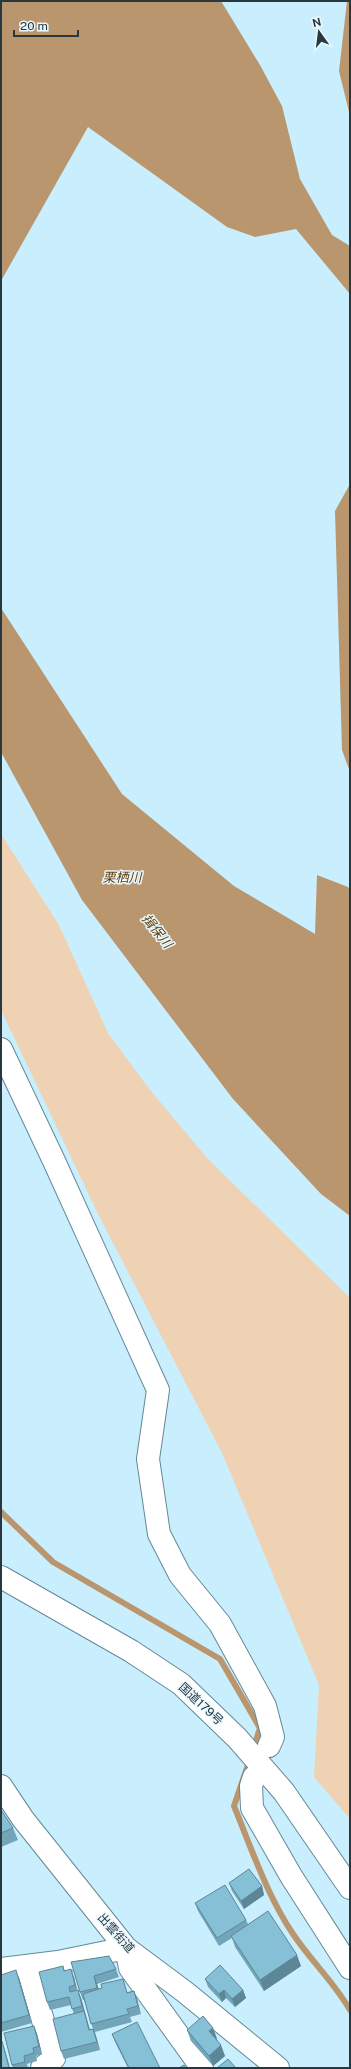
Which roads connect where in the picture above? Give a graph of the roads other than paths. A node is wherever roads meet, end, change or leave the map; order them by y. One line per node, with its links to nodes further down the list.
1 (1, 1049): 3 (main road)
2 (1, 1577): 6 (main road, 国道179号)
3 (269, 1746)
4 (254, 1777): 9 (main road)
5 (1, 1786): 7 (main road, 出雲街道)
6 (350, 1888)
7 (126, 1948): 8 (main road); 12 (main road); 13 (main road, 出雲街道)
8 (27, 1966): 10 (main road); 11 (main road)
9 (350, 1968)
10 (1, 1970)
11 (42, 2068)
12 (202, 2068)
13 (278, 2068)

